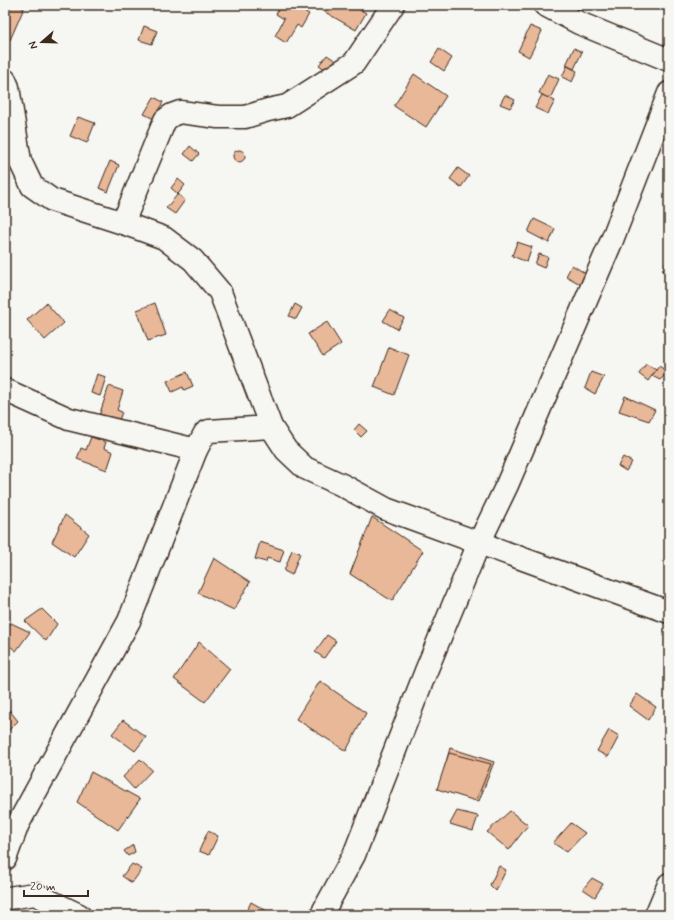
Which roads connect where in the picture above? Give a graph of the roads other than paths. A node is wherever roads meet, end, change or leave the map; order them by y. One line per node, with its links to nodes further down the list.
1 (393, 5): 6 (street)
2 (545, 5): 3 (street)
3 (669, 60)
4 (5, 80): 6 (street)
5 (669, 93): 10 (street)
6 (123, 222): 8 (street)
7 (5, 390): 9 (street)
8 (271, 427): 9 (street); 10 (street)
9 (196, 450): 12 (street)
10 (479, 543): 11 (street); 17 (street)
11 (669, 612)
12 (11, 819): 13 (street)
13 (5, 859)
14 (669, 884): 18 (street)
15 (5, 900): 16 (street)
16 (79, 915)
17 (322, 915)
18 (656, 915)

